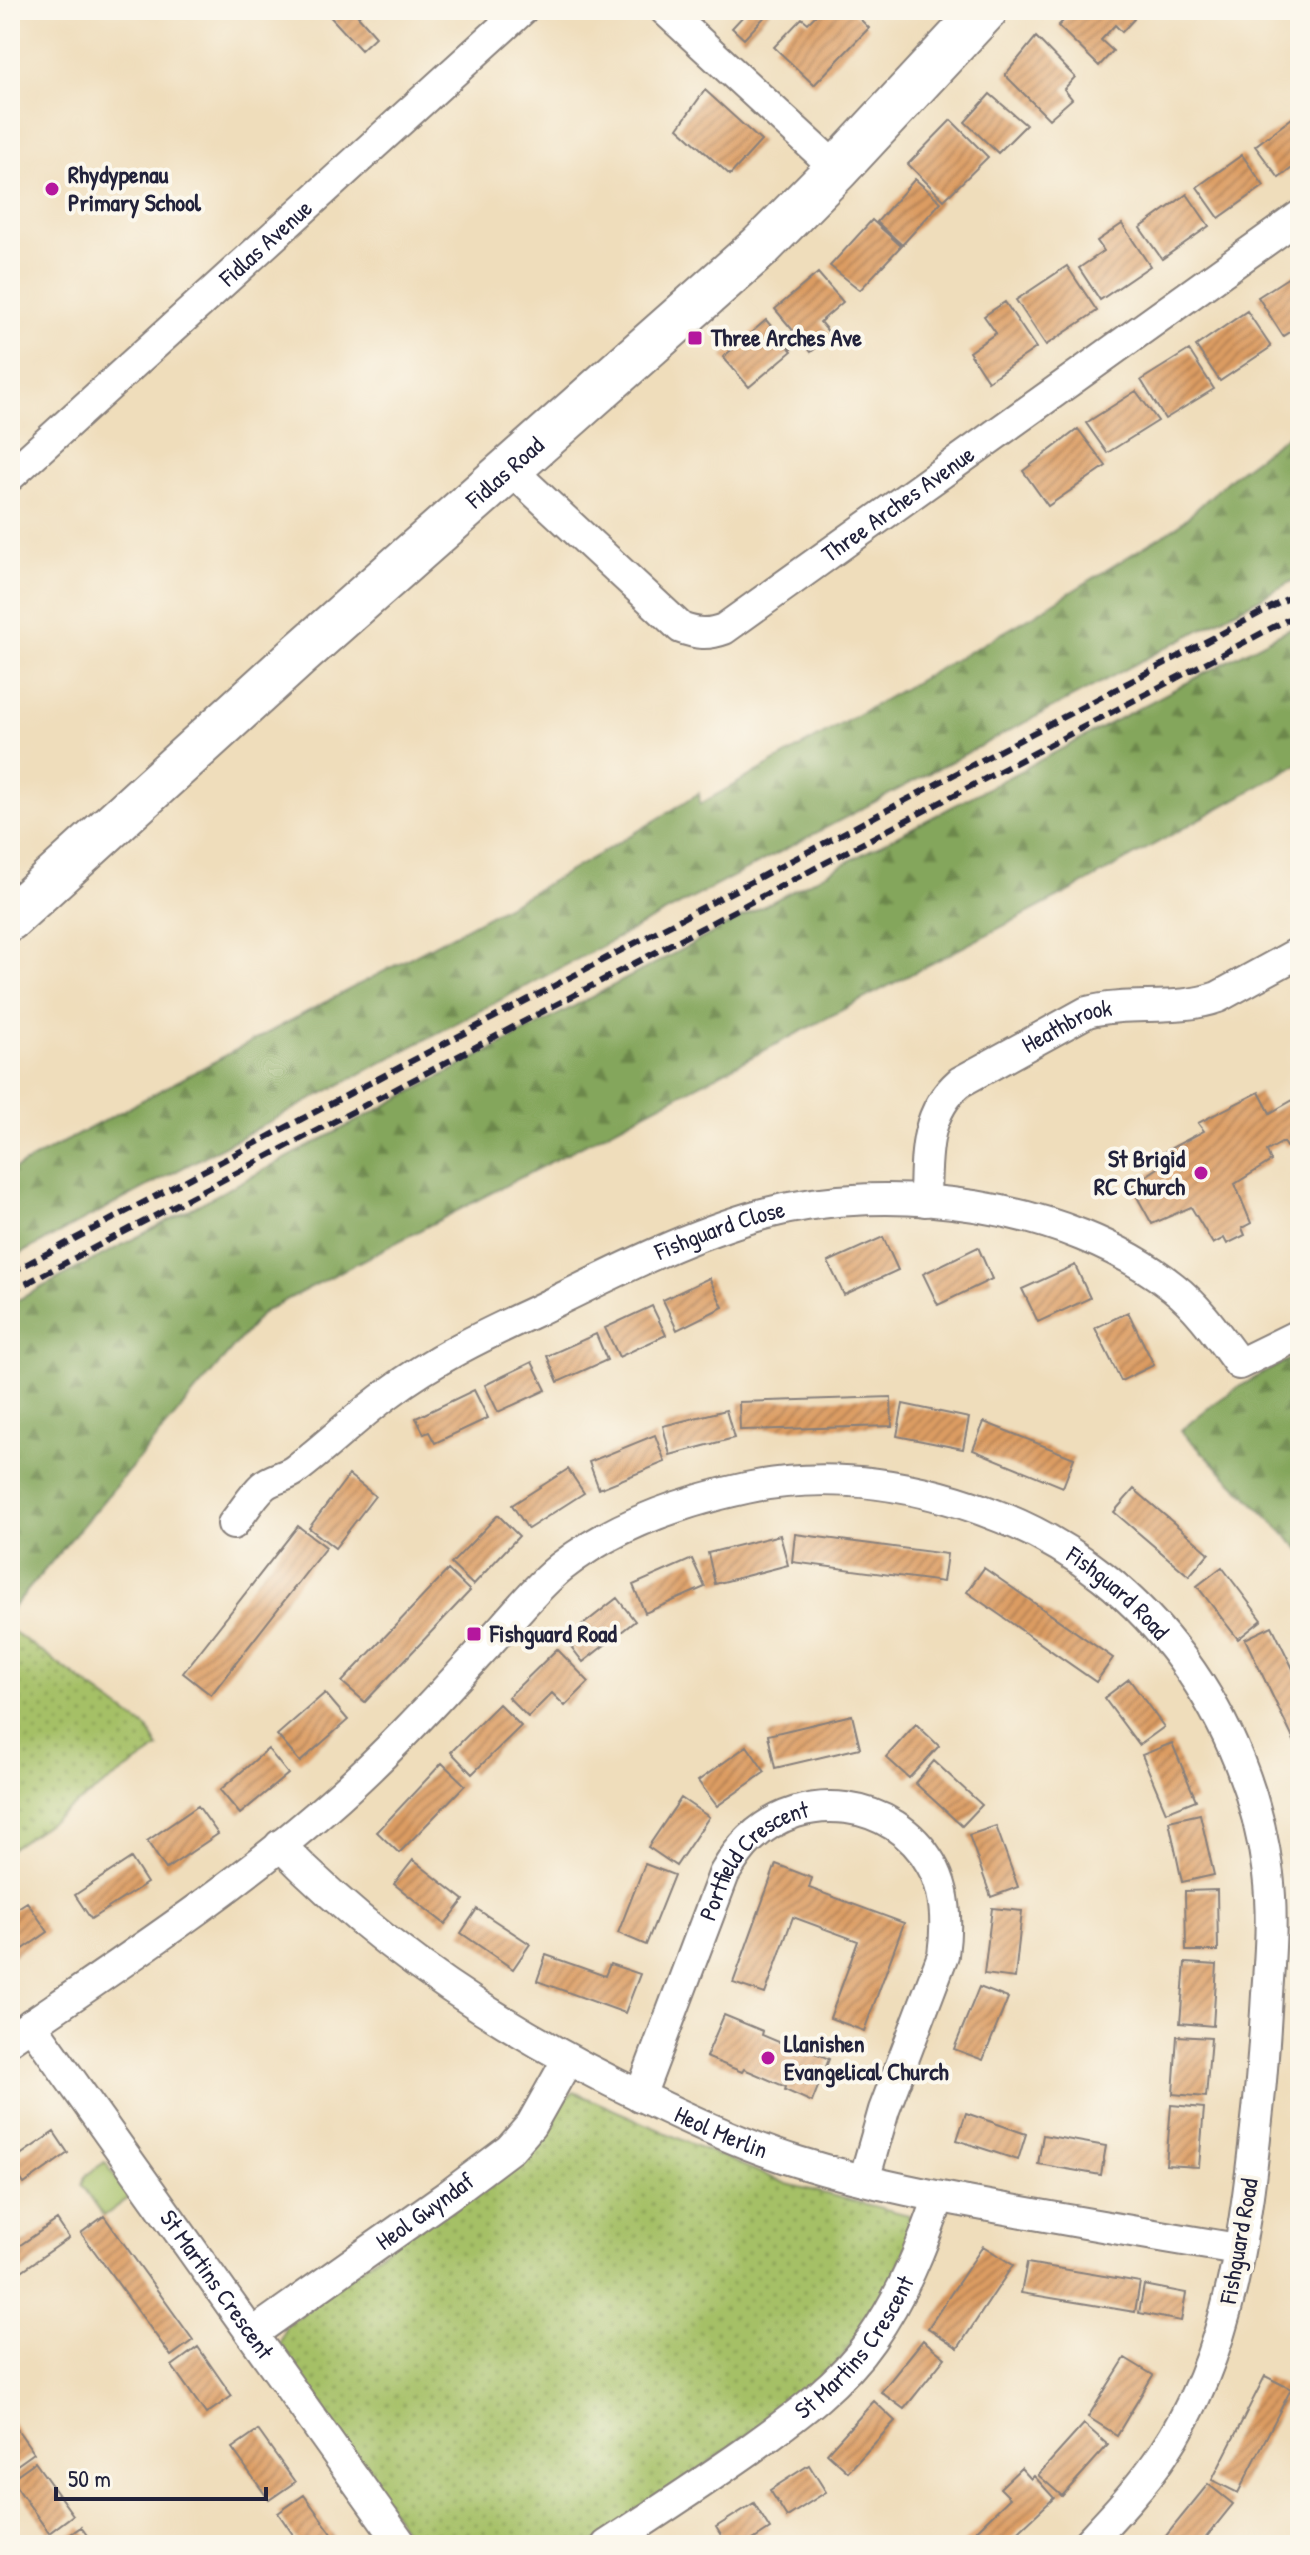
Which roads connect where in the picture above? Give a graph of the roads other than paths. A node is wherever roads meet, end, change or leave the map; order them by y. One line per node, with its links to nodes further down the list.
1 (522, 10): 7 (street, Fidlas Avenue)
2 (665, 10): 4 (street)
3 (985, 10): 4 (street, Fidlas Road)
4 (837, 169): 6 (street, Fidlas Road)
5 (1300, 216): 6 (street, Three Arches Avenue)
6 (510, 469): 8 (street, Fidlas Road)
7 (10, 476)
8 (10, 918)
9 (1300, 952): 10 (street, Heathbrook)
10 (925, 1201): 11 (street, Fishguard Close); 12 (street, Fishguard Close)
11 (1300, 1334)
12 (233, 1524)
13 (280, 1845): 14 (street, Fishguard Road); 15 (street, Heol Merlin); 19 (street, Fishguard Road)
14 (20, 2032): 20 (street, St Martins Crescent)
15 (567, 2061): 16 (street, Heol Merlin); 20 (street, Heol Gwyndaf)
16 (640, 2096): 17 (street, Heol Merlin); 17 (street, Portfield Crescent)
17 (864, 2180): 18 (street, Heol Merlin)
18 (939, 2197): 19 (street, Heol Merlin); 22 (street, St Martins Crescent)
19 (1238, 2249): 23 (street, Fishguard Road)
20 (252, 2334): 21 (street, St Martins Crescent)
21 (402, 2545)
22 (607, 2545)
23 (1086, 2545)

